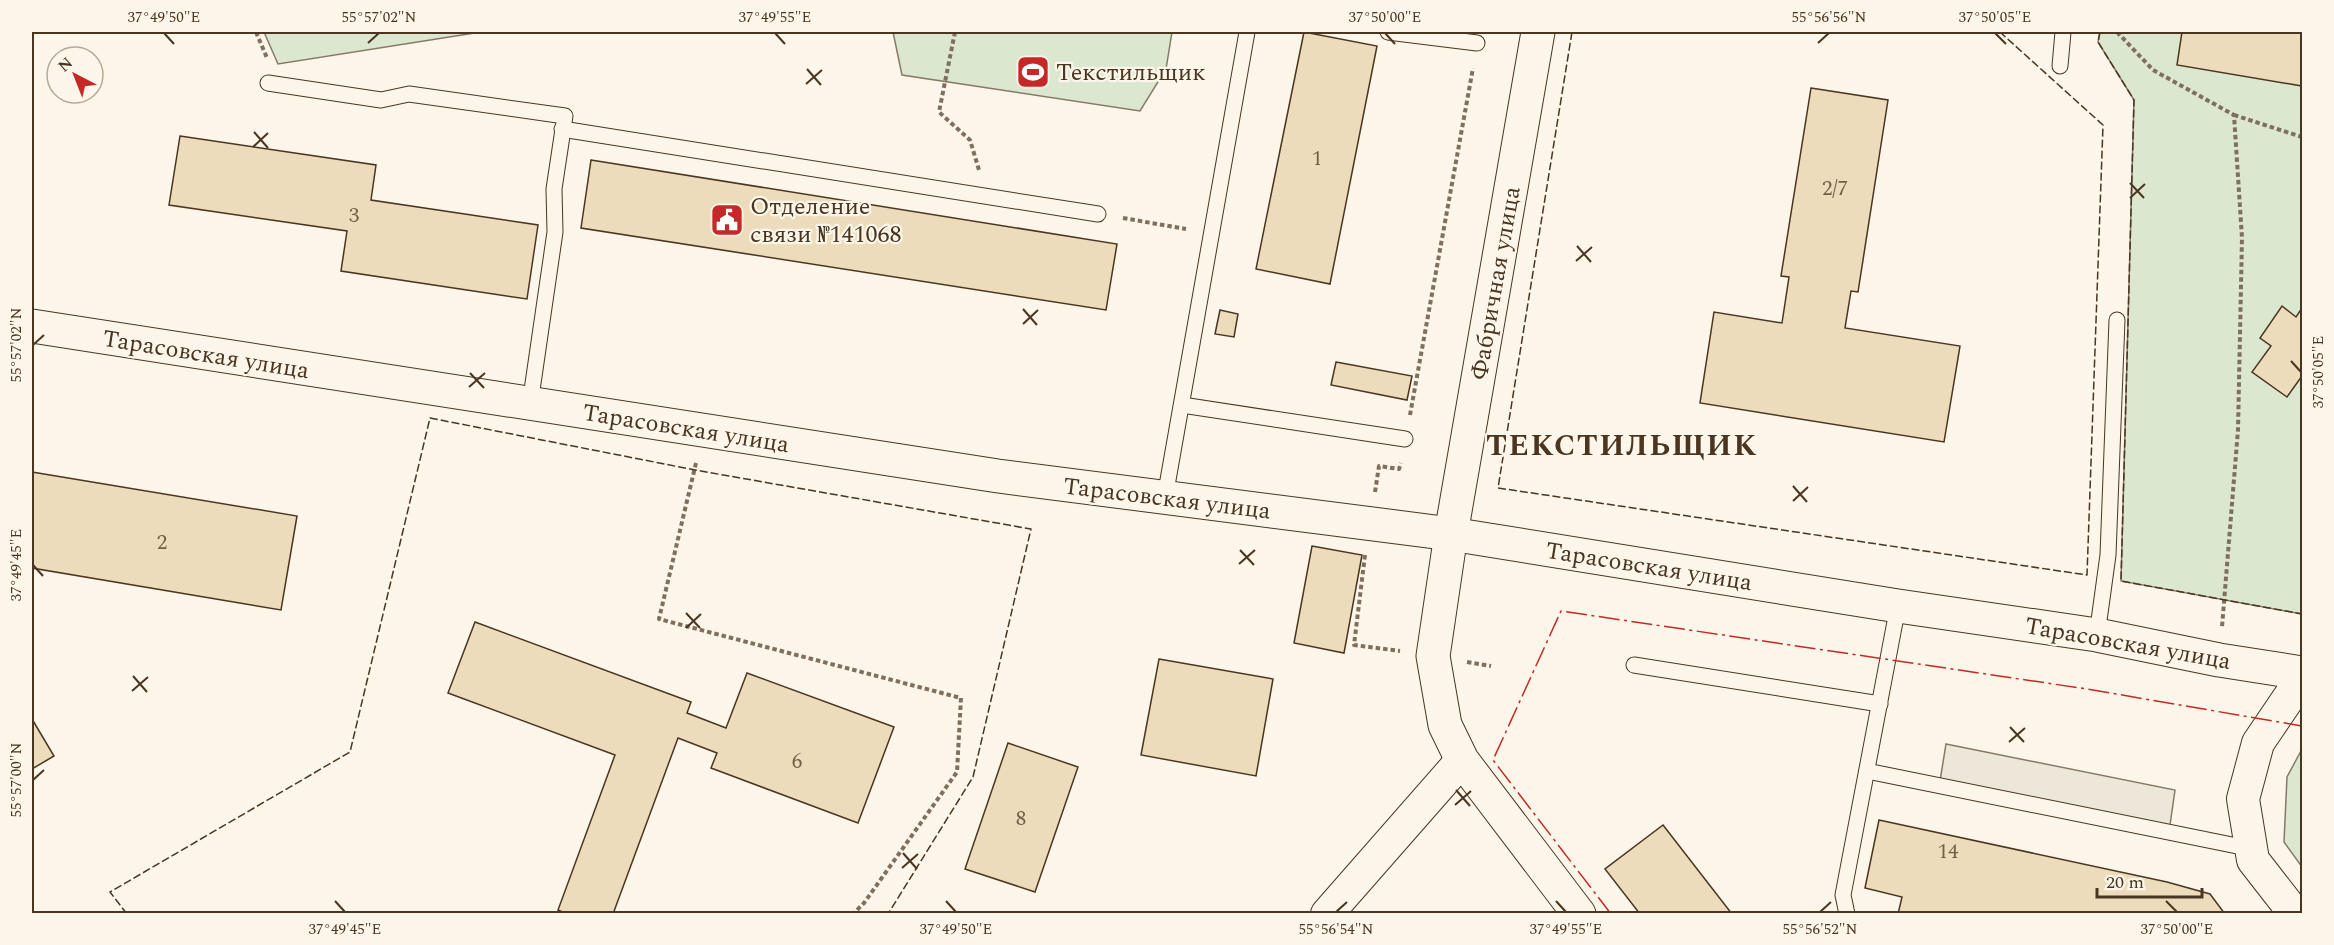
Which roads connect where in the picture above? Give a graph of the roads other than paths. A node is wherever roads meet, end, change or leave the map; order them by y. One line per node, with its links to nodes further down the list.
1 (1247, 32): 13 (lane)
2 (1388, 32): 5 (lane)
3 (1538, 32): 16 (street, Фабричная улица)
4 (2063, 32): 6 (lane)
5 (1478, 44)
6 (2060, 66)
7 (268, 83): 8 (lane)
8 (562, 129): 9 (lane); 12 (lane)
9 (1098, 214)
10 (2117, 320): 18 (lane)
11 (32, 326): 12 (street, Тарасовская улица)
12 (530, 404): 15 (street, Тарасовская улица)
13 (1182, 405): 14 (lane); 15 (lane)
14 (1405, 439)
15 (1166, 498): 16 (street, Тарасовская улица)
16 (1451, 534): 17 (street, Тарасовская улица); 22 (street, Фабричная улица)
17 (1898, 606): 18 (street, Тарасовская улица); 21 (lane)
18 (2097, 635): 20 (street, Тарасовская улица)
19 (1634, 665): 21 (lane)
20 (2302, 675): 24 (street)
21 (1880, 704): 23 (lane)
22 (1462, 759): 25 (street); 26 (street, Фабричная улица)
23 (1867, 771): 24 (lane); 27 (lane)
24 (2252, 849): 28 (street)
25 (1328, 914)
26 (1579, 914)
27 (1847, 914)
28 (2295, 914)

